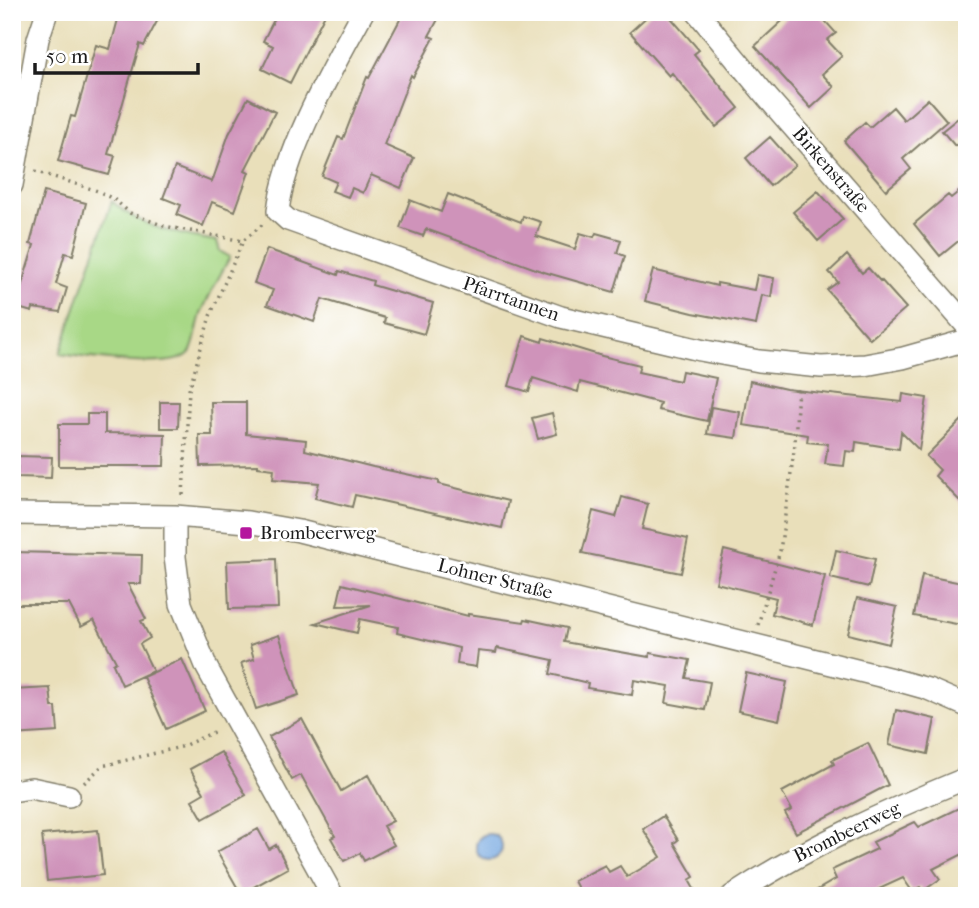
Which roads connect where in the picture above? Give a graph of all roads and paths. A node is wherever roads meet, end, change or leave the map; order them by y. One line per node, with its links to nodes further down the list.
1 (47, 12): 4 (street)
2 (363, 12): 5 (street)
3 (697, 12): 7 (street, Birkenstraße)
4 (14, 175): 6 (path)
5 (278, 211): 6 (path); 9 (street, Pfarrtannen)
6 (243, 241): 11 (path)
7 (967, 326)
8 (967, 340): 9 (street, Pfarrtannen)
9 (800, 365): 12 (path)
10 (12, 514): 11 (street, Lohner Straße)
11 (178, 516): 12 (street, Lohner Straße); 14 (street)
12 (753, 644): 13 (street, Lohner Straße)
13 (967, 706)
14 (236, 722): 17 (path); 18 (street)
15 (967, 778): 19 (street, Brombeerweg)
16 (12, 791): 17 (street)
17 (69, 796)
18 (333, 896)
19 (732, 896)

